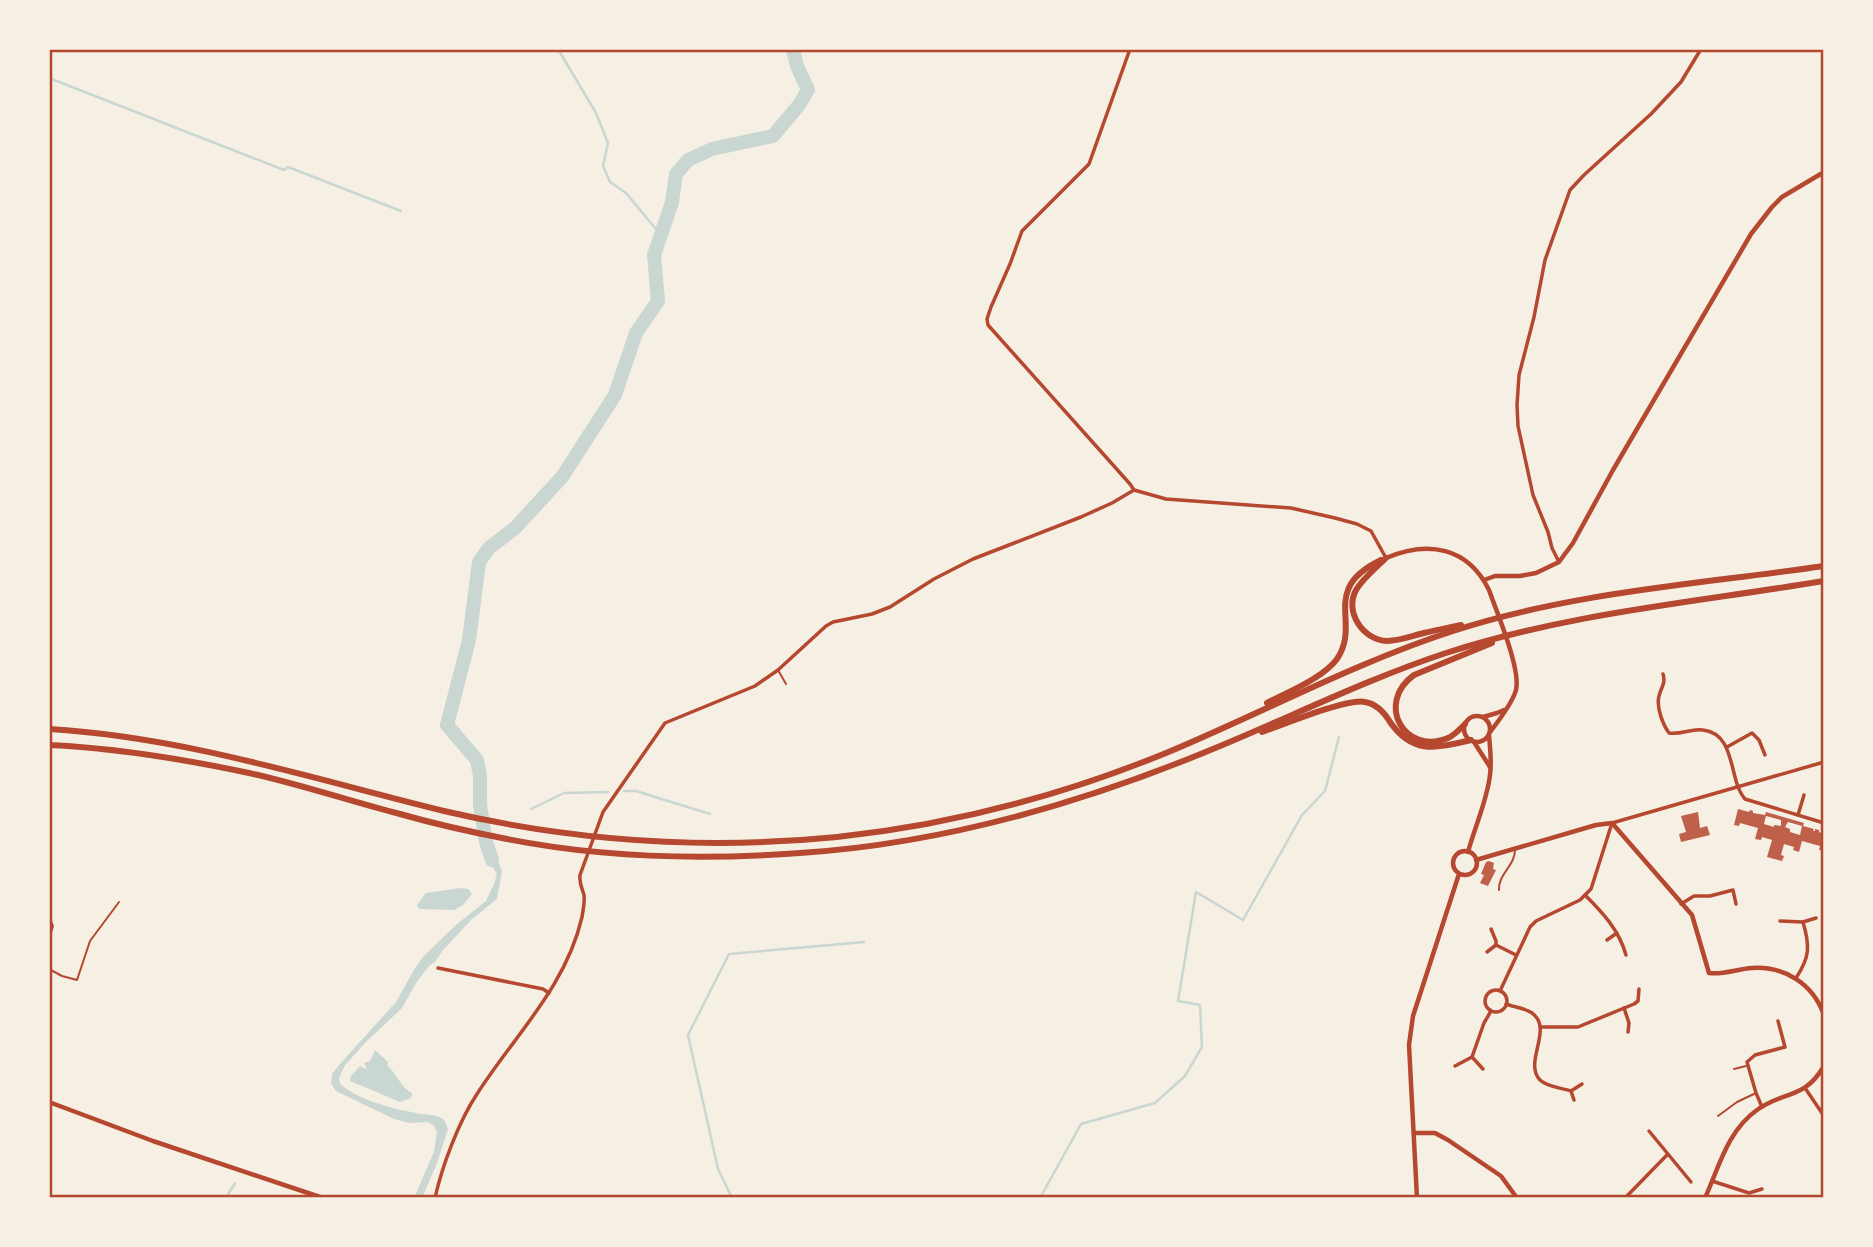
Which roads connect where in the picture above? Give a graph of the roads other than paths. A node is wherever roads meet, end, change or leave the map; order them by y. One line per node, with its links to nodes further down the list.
1 (1130, 49): 4 (street)
2 (1701, 49): 6 (street)
3 (1824, 172): 6 (street)
4 (1134, 490): 5 (street); 12 (street)
5 (1386, 558): 8 (street); 10 (highway); 18 (highway)
6 (1559, 562): 8 (street)
7 (1824, 566): 10 (highway)
8 (1484, 580): 15 (street)
9 (1824, 581): 11 (highway)
10 (1521, 612): 18 (highway)
11 (1527, 630): 17 (highway); 24 (highway)
12 (778, 670): 14 (lane); 61 (street)
13 (1663, 674): 23 (street)
14 (786, 684)
15 (1505, 709): 16 (street); 20 (street)
16 (1482, 717): 17 (street); 20 (street)
17 (1465, 724): 21 (street)
18 (1229, 725): 19 (highway)
19 (49, 729)
20 (1489, 733): 21 (street); 27 (street)
21 (1472, 741): 24 (highway); 27 (street)
22 (49, 745): 24 (highway)
23 (1727, 747): 25 (street); 28 (street)
24 (1211, 750)
25 (1765, 755)
26 (1824, 762): 28 (street)
27 (1490, 768): 34 (street)
28 (1738, 786): 30 (street); 31 (street)
29 (1804, 795): 30 (street)
30 (1798, 815): 32 (street)
31 (1612, 823): 33 (street); 40 (street); 42 (street)
32 (1824, 823)
33 (1515, 849): 35 (street); 39 (lane)
34 (1468, 852): 35 (street); 36 (street)
35 (1476, 860): 36 (street)
36 (1460, 874): 85 (street)
37 (51, 880): 38 (lane)
38 (49, 886)
39 (1499, 890)
40 (1585, 895): 49 (street); 55 (street)
41 (119, 902): 57 (lane)
42 (1681, 904): 43 (street); 58 (street)
43 (1736, 904)
44 (49, 916): 50 (lane)
45 (1816, 918): 47 (street)
46 (1780, 921): 47 (street)
47 (1803, 922): 58 (street)
48 (1491, 929): 52 (street)
49 (1617, 933): 51 (street); 54 (street)
50 (49, 939)
51 (1607, 940)
52 (1496, 945): 53 (street); 55 (street)
53 (1486, 952)
54 (1626, 955)
55 (1517, 956): 60 (street)
56 (438, 968): 61 (street)
57 (49, 969)
58 (1796, 978): 65 (street)
59 (1639, 989): 63 (street)
60 (1500, 991): 62 (street); 64 (street)
61 (549, 993): 92 (street)
62 (1506, 1004): 64 (street); 67 (street)
63 (1624, 1008): 67 (street); 68 (street)
64 (1491, 1011): 69 (street)
65 (1824, 1015)
66 (1778, 1021): 70 (street)
67 (1541, 1027): 77 (street)
68 (1628, 1032)
69 (1472, 1057): 71 (street); 73 (street)
70 (1748, 1065): 74 (lane); 78 (street)
71 (1455, 1066)
72 (1824, 1066): 76 (street)
73 (1483, 1069)
74 (1734, 1069)
75 (1582, 1084): 77 (street)
76 (1805, 1088): 81 (street); 83 (street)
77 (1571, 1091): 79 (street)
78 (1756, 1093): 81 (street); 82 (lane)
79 (1574, 1100)
80 (49, 1102): 91 (street)
81 (1762, 1107): 87 (street)
82 (1718, 1116)
83 (1824, 1116)
84 (1649, 1131): 86 (street)
85 (1413, 1133): 93 (street); 94 (street)
86 (1667, 1155): 88 (street); 95 (street)
87 (1712, 1181): 90 (street); 96 (street)
88 (1691, 1182)
89 (1762, 1189): 90 (street)
90 (1749, 1196)
91 (323, 1198)
92 (435, 1198)
93 (1417, 1198)
94 (1517, 1198)
95 (1625, 1198)
96 (1705, 1198)

